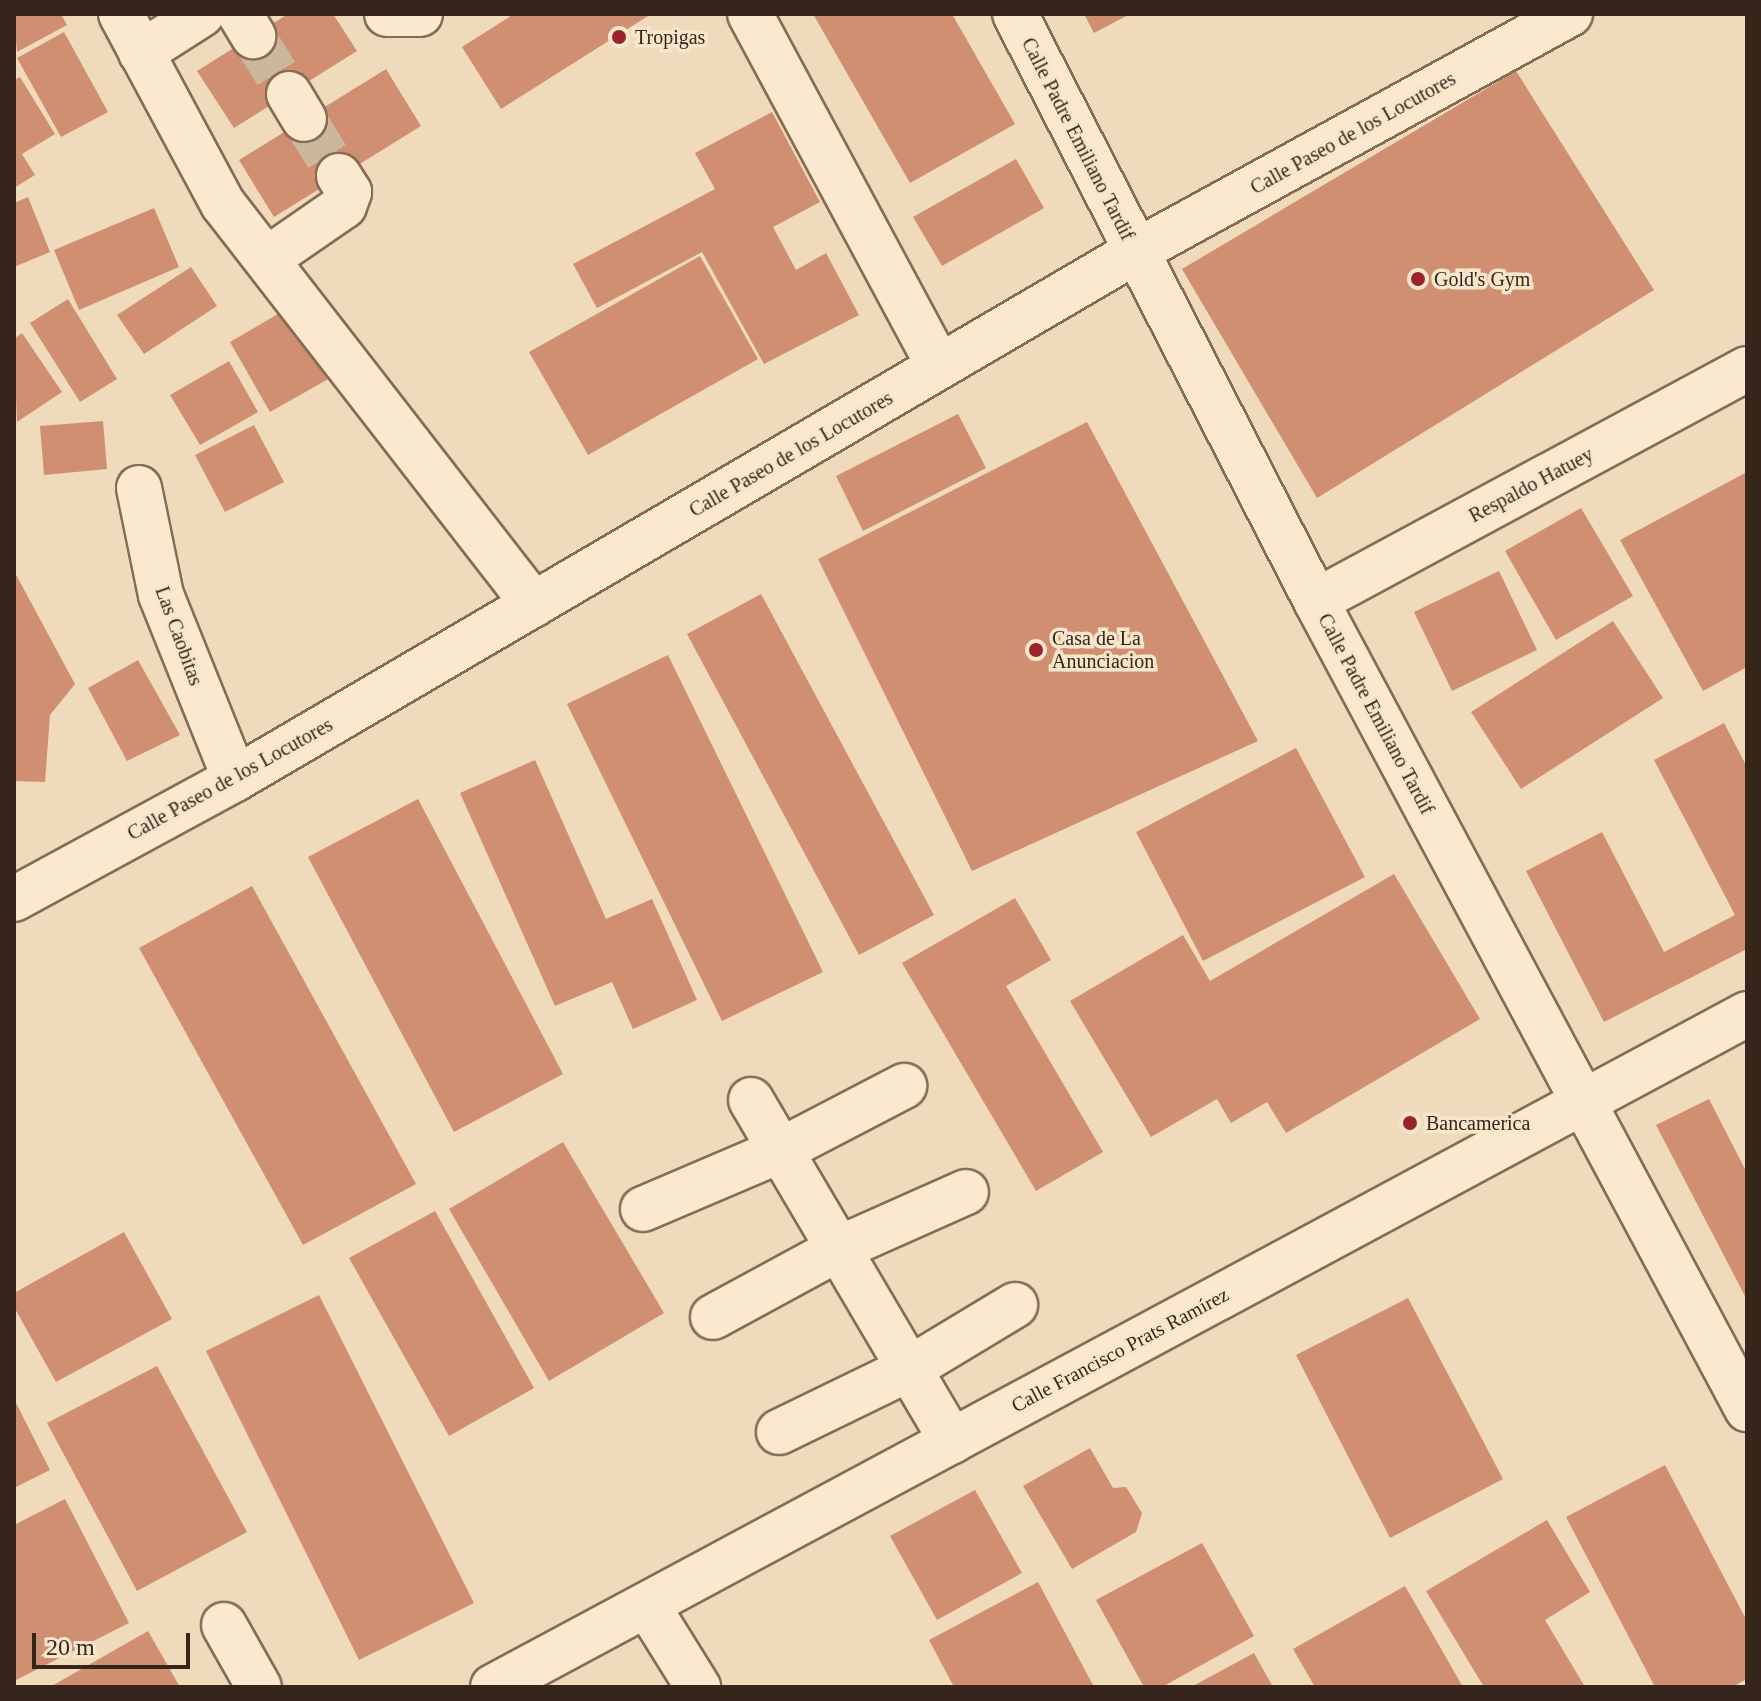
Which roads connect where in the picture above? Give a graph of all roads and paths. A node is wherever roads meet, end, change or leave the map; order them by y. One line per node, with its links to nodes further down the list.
1 (121, 14): 8 (street)
2 (202, 14): 8 (street)
3 (387, 14): 4 (street)
4 (420, 14)
5 (750, 14): 12 (street)
6 (1015, 14): 10 (street, Calle Padre Emiliano Tardif)
7 (1570, 14): 10 (street, Calle Paseo de los Locutores)
8 (141, 53): 11 (street)
9 (339, 176): 11 (street)
10 (1135, 252): 12 (street, Calle Paseo de los Locutores); 15 (street, Calle Padre Emiliano Tardif)
11 (270, 257): 16 (street)
12 (939, 367): 16 (street, Calle Paseo de los Locutores)
13 (1747, 369): 15 (street, Respaldo Hatuey)
14 (139, 488): 17 (street, Las Caobitas)
15 (1316, 601): 22 (street, Calle Padre Emiliano Tardif)
16 (534, 605): 17 (street, Calle Paseo de los Locutores)
17 (235, 779): 18 (street, Calle Paseo de los Locutores)
18 (14, 899)
19 (1747, 1014): 22 (street, Calle Francisco Prats Ramírez)
20 (904, 1086): 23 (street)
21 (751, 1100): 23 (street)
22 (1585, 1101): 30 (street, Calle Padre Emiliano Tardif); 32 (street, Calle Francisco Prats Ramírez)
23 (781, 1150): 25 (street); 26 (street)
24 (966, 1192): 26 (street)
25 (643, 1209)
26 (838, 1249): 28 (street); 29 (street)
27 (1015, 1305): 29 (street)
28 (713, 1317)
29 (909, 1369): 31 (street); 32 (street)
30 (1747, 1409)
31 (779, 1432)
32 (952, 1441): 33 (street, Calle Francisco Prats Ramírez)
33 (647, 1605): 36 (street, Calle Francisco Prats Ramírez); 37 (street)
34 (224, 1625): 35 (street)
35 (259, 1687)
36 (493, 1687)
37 (698, 1687)

